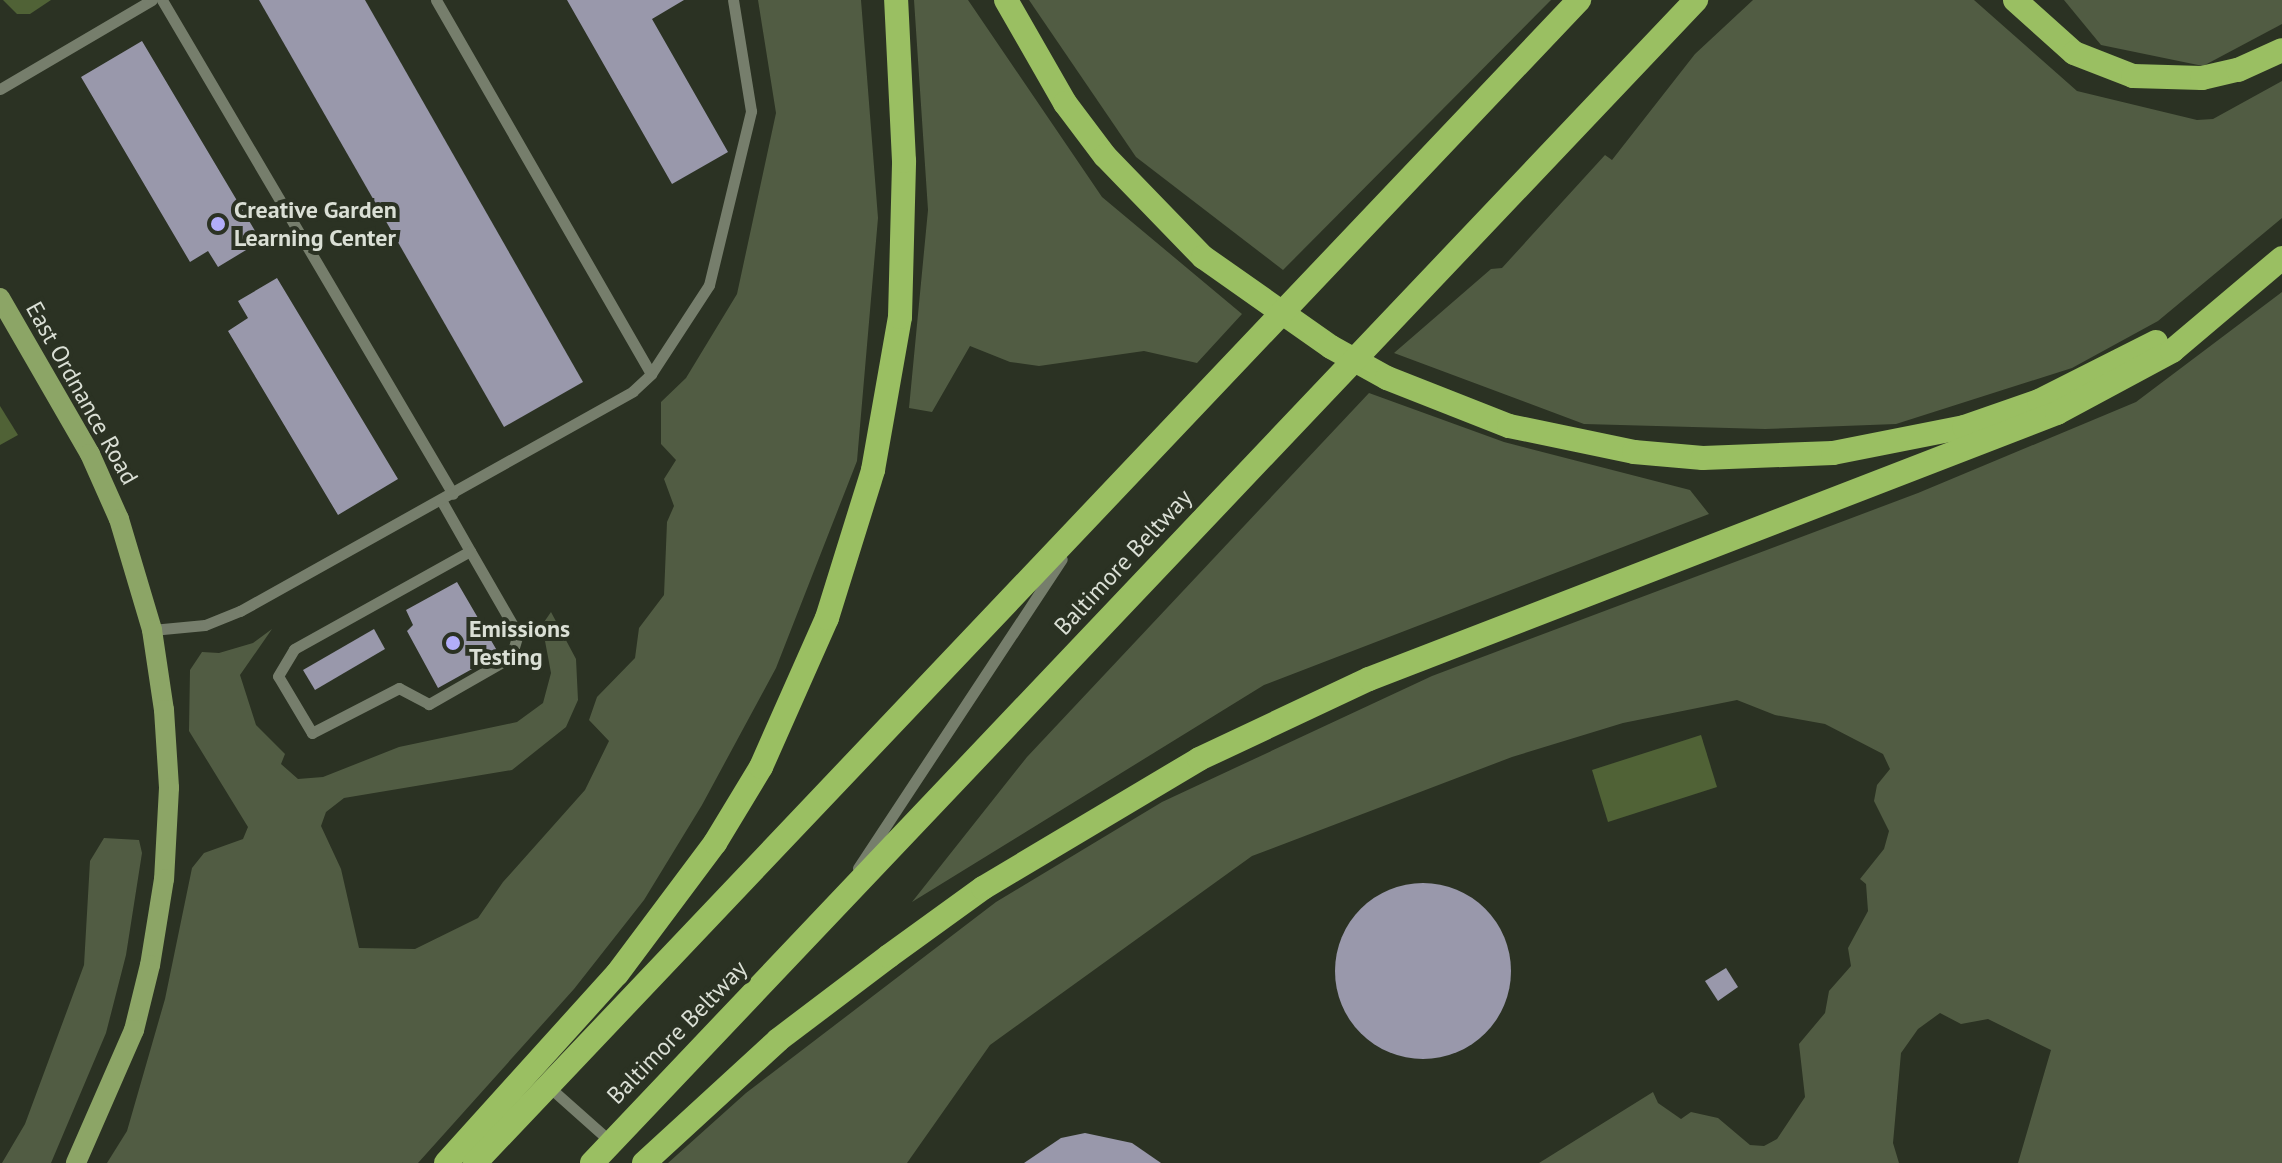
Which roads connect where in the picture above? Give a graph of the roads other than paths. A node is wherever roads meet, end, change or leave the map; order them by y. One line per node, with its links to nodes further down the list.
1 (152, 0): 11 (lane)
2 (162, 0): 16 (lane)
3 (436, 0): 15 (lane)
4 (733, 0): 15 (lane)
5 (896, 0): 25 (highway)
6 (1006, 0): 12 (highway)
7 (1579, 0): 18 (highway)
8 (1696, 0): 21 (highway, Baltimore Beltway)
9 (2015, 0): 10 (highway)
10 (2282, 50)
11 (0, 89)
12 (2282, 250)
13 (2282, 258): 28 (highway)
14 (0, 298): 20 (main road, East Ordnance Road)
15 (651, 374): 16 (lane)
16 (453, 494): 17 (lane)
17 (441, 500): 19 (lane); 20 (lane)
18 (1091, 515): 21 (lane); 22 (highway)
19 (470, 551): 19 (lane)
20 (152, 630): 24 (main road, East Ordnance Road)
21 (829, 913): 23 (highway, Baltimore Beltway)
22 (548, 1086): 23 (lane); 26 (highway)
23 (611, 1142): 27 (highway, Baltimore Beltway)
24 (76, 1163)
25 (446, 1163)
26 (475, 1163)
27 (592, 1163)
28 (644, 1163)

